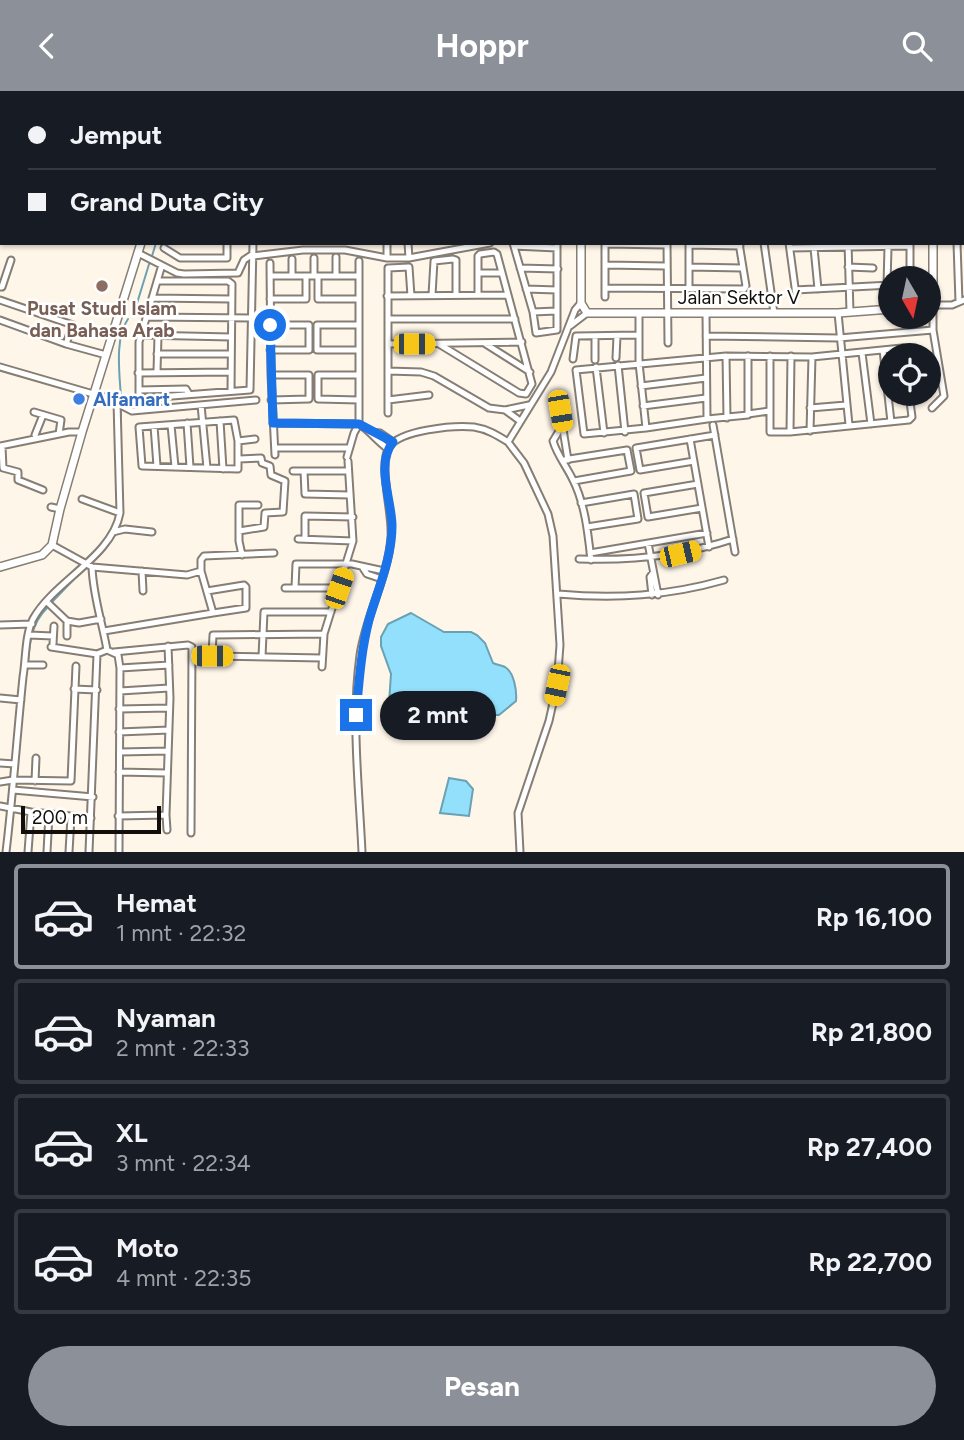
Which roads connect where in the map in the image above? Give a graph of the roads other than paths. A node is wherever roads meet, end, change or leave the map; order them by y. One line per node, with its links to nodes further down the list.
1 (323, 91): 2 (street)
2 (344, 91)
3 (140, 245): 33 (street)
4 (172, 245): 32 (street)
5 (227, 245): 39 (street)
6 (253, 245): 37 (street)
7 (276, 245): 34 (street)
8 (367, 245): 35 (street)
9 (387, 245): 41 (street)
10 (408, 245): 42 (street)
11 (429, 245): 36 (street)
12 (472, 245): 28 (street)
13 (513, 245): 14 (street); 57 (street)
14 (557, 245): 60 (street)
15 (581, 245): 93 (street)
16 (606, 245): 48 (street)
17 (667, 245): 50 (street)
18 (689, 245): 54 (street)
19 (739, 245): 58 (street)
20 (764, 245): 103 (street)
21 (848, 245): 29 (street); 31 (street); 55 (street)
22 (910, 245): 29 (street); 52 (street)
23 (933, 245): 53 (street)
24 (789, 246): 31 (street); 78 (street)
25 (303, 247): 26 (street); 34 (street)
26 (324, 247): 27 (street)
27 (345, 247): 35 (street)
28 (451, 247): 36 (street)
29 (888, 247): 51 (street)
30 (164, 248): 32 (street)
31 (814, 248): 78 (street)
32 (171, 252): 39 (street)
33 (138, 253): 37 (street); 135 (street)
34 (276, 253): 37 (street)
35 (367, 253): 41 (street)
36 (428, 254): 42 (street)
37 (253, 255): 107 (street)
38 (336, 257): 67 (street)
39 (227, 258): 49 (street)
40 (314, 258): 66 (street)
41 (387, 258): 42 (street)
42 (409, 258)
43 (961, 258): 69 (street)
44 (292, 259): 64 (street)
45 (12, 260): 72 (street)
46 (359, 261): 68 (street)
47 (270, 263): 63 (street)
48 (605, 265): 50 (street); 74 (street)
49 (227, 266)
50 (666, 266): 76 (street)
51 (888, 266)
52 (910, 266)
53 (932, 266)
54 (689, 267): 58 (street); 77 (street)
55 (848, 267): 59 (street); 73 (street)
56 (161, 268): 70 (street)
57 (520, 268): 60 (street); 75 (street)
58 (742, 268): 77 (street)
59 (873, 268)
60 (558, 269): 79 (street)
61 (478, 273): 62 (street); 62 (street); 82 (street)
62 (502, 273): 83 (street)
63 (270, 276): 64 (street); 89 (street)
64 (292, 276): 65 (street)
65 (306, 276): 66 (street); 89 (street)
66 (316, 276): 67 (street); 90 (street)
67 (336, 276): 68 (street)
68 (359, 276): 90 (street)
69 (961, 278): 92 (street)
70 (157, 281): 87 (street); 88 (street)
71 (878, 286): 73 (street)
72 (0, 287)
73 (849, 287): 78 (street); 98 (street)
74 (605, 288): 76 (street); 86 (street)
75 (526, 289): 79 (street); 97 (street)
76 (666, 289): 77 (street); 101 (street)
77 (689, 289)
78 (818, 289)
79 (558, 290): 96 (street)
80 (432, 295): 81 (street); 81 (street); 85 (street)
81 (456, 295): 82 (street)
82 (478, 295): 83 (street)
83 (508, 295): 109 (street)
84 (387, 296): 85 (street); 85 (street); 108 (street)
85 (411, 296)
86 (605, 297)
87 (152, 298): 88 (street); 105 (street)
88 (231, 299): 106 (street)
89 (270, 299): 111 (street)
90 (359, 299): 112 (street)
91 (0, 300): 126 (street)
92 (962, 302): 94 (street)
93 (581, 303): 99 (street); 113 (street)
94 (942, 305)
95 (878, 310): 98 (street, Jalan Sektor V)
96 (556, 311): 97 (street); 97 (street)
97 (533, 312)
98 (850, 312): 104 (street, Jalan Sektor V)
99 (587, 313): 100 (street, Jalan Sektor V); 113 (street)
100 (639, 313): 101 (street, Jalan Sektor V); 116 (street)
101 (666, 313): 102 (street, Jalan Sektor V); 125 (street)
102 (706, 313): 103 (street, Jalan Sektor V); 119 (street)
103 (774, 313): 104 (street, Jalan Sektor V)
104 (838, 313): 122 (street)
105 (146, 317): 106 (street); 115 (street)
106 (231, 317): 107 (street); 120 (street)
107 (252, 318): 159 (street)
108 (387, 319): 109 (street); 127 (street)
109 (515, 319): 123 (street)
110 (0, 320): 126 (street)
111 (270, 325): 129 (street); 129 (street)
112 (359, 325): 130 (street); 130 (street)
113 (570, 326): 170 (street)
114 (933, 330): 122 (street); 176 (street)
115 (141, 335): 117 (street); 153 (street)
116 (639, 335): 118 (street); 146 (street)
117 (158, 336): 120 (street); 134 (street)
118 (617, 336): 121 (street); 143 (street)
119 (706, 336): 122 (street); 137 (street)
120 (231, 337): 136 (street)
121 (595, 337): 144 (street); 145 (street)
122 (839, 338): 132 (street)
123 (522, 342): 124 (street); 152 (street)
124 (484, 343): 128 (street); 152 (street)
125 (668, 343)
126 (66, 344): 135 (street)
127 (388, 344): 128 (street); 150 (street)
128 (439, 344): 152 (street)
129 (270, 350): 154 (street)
130 (359, 350): 155 (street)
131 (878, 351): 133 (street)
132 (840, 353): 133 (street); 142 (street); 171 (street)
133 (862, 353): 194 (street)
134 (157, 354): 136 (street); 149 (street)
135 (106, 355): 160 (street)
136 (231, 355): 151 (street)
137 (706, 355): 138 (street); 146 (street); 156 (street)
138 (726, 356): 139 (street); 185 (street)
139 (748, 356): 140 (street); 183 (street)
140 (770, 356): 141 (street); 180 (street)
141 (791, 356): 142 (street); 206 (street)
142 (812, 357): 175 (street)
143 (616, 358)
144 (573, 359)
145 (596, 363): 147 (street); 207 (street); 207 (street)
146 (639, 363): 147 (street); 157 (street)
147 (618, 365): 205 (street)
148 (0, 367): 160 (street)
149 (157, 371): 151 (street); 153 (street)
150 (388, 371): 167 (street); 177 (street)
151 (231, 372): 159 (street)
152 (530, 372)
153 (138, 373): 158 (street)
154 (271, 375): 165 (street); 165 (street)
155 (359, 375): 166 (street); 166 (street)
156 (706, 378): 157 (street); 163 (street)
157 (641, 386): 172 (street)
158 (139, 390): 161 (street); 161 (street)
159 (231, 391): 161 (street)
160 (95, 394): 168 (street); 203 (street)
161 (189, 394)
162 (429, 395): 167 (street)
163 (706, 398): 172 (street); 186 (street)
164 (256, 400): 169 (street)
165 (271, 400): 192 (street)
166 (359, 400): 193 (street)
167 (388, 400): 182 (street)
168 (117, 402): 178 (street); 240 (street)
169 (201, 405): 178 (street); 189 (street)
170 (530, 405): 177 (street); 188 (street)
171 (846, 405): 175 (street); 197 (street)
172 (643, 406): 201 (street)
173 (889, 406): 190 (street)
174 (910, 406): 190 (street)
175 (810, 408): 202 (street)
176 (932, 408)
177 (505, 410): 188 (street)
178 (137, 411): 200 (street)
179 (560, 411): 199 (street)
180 (769, 411): 183 (street); 206 (street)
181 (34, 412): 184 (street)
182 (388, 413)
183 (748, 414): 185 (street)
184 (43, 415): 208 (street); 209 (street)
185 (727, 418): 186 (street)
186 (707, 419): 201 (street)
187 (220, 421): 189 (street); 213 (street); 226 (street)
188 (520, 421): 215 (street)
189 (203, 422): 191 (street); 225 (street)
190 (891, 422): 194 (street)
191 (187, 423): 195 (street); 224 (street)
192 (273, 423): 193 (street); 217 (street)
193 (359, 424): 204 (street); 217 (street)
194 (871, 424): 197 (street)
195 (171, 425): 198 (street); 223 (street)
196 (713, 425): 210 (street)
197 (849, 425): 202 (street)
198 (154, 426): 200 (street); 222 (street)
199 (562, 426): 220 (street); 220 (street)
200 (139, 427): 222 (street)
201 (646, 428): 205 (street)
202 (810, 431): 206 (street)
203 (82, 432): 208 (street); 239 (street)
204 (371, 432): 214 (street); 218 (street)
205 (625, 432): 207 (street)
206 (789, 432)
207 (604, 433)
208 (59, 434): 216 (street)
209 (35, 435)
210 (715, 435): 212 (street); 247 (street)
211 (255, 439): 213 (street)
212 (690, 439): 221 (street); 221 (street)
213 (238, 441): 219 (street)
214 (393, 442): 215 (street); 218 (street)
215 (508, 442): 272 (street)
216 (1, 446): 232 (street)
217 (349, 448): 229 (street)
218 (388, 449): 264 (street)
219 (239, 459): 226 (street); 243 (street)
220 (565, 460): 230 (street); 230 (street)
221 (694, 461): 231 (street)
222 (157, 466): 223 (street)
223 (175, 467): 224 (street)
224 (190, 467): 225 (street)
225 (207, 468): 226 (street)
226 (223, 469)
227 (293, 471): 228 (street)
228 (304, 471): 229 (street); 233 (street)
229 (348, 471): 233 (street)
230 (574, 481): 235 (street)
231 (698, 484): 238 (street); 238 (street)
232 (43, 490)
233 (350, 495): 241 (street)
234 (82, 499): 240 (street)
235 (581, 503): 242 (street); 242 (street)
236 (258, 505): 243 (street)
237 (51, 507): 239 (street)
238 (702, 508): 246 (street)
239 (60, 509): 250 (street)
240 (120, 513): 245 (street)
241 (353, 517): 248 (street); 248 (street)
242 (587, 527): 255 (street)
243 (239, 531): 254 (street)
244 (152, 532): 245 (street)
245 (113, 533): 258 (street)
246 (707, 533): 249 (street); 251 (street)
247 (733, 540): 251 (street); 252 (street)
248 (354, 541): 259 (street)
249 (648, 543): 255 (street); 257 (street)
250 (52, 545): 258 (street); 260 (street)
251 (709, 547): 257 (street)
252 (735, 552)
253 (274, 553): 254 (street)
254 (242, 555): 263 (street)
255 (590, 556): 256 (street); 257 (street)
256 (579, 559)
257 (651, 559): 273 (street)
258 (89, 564): 262 (street); 274 (street); 277 (street)
259 (347, 564): 261 (street); 268 (street); 269 (street)
260 (0, 567)
261 (363, 568): 264 (street); 265 (street)
262 (142, 571): 263 (street); 270 (street)
263 (201, 571): 271 (street)
264 (384, 571): 265 (street)
265 (382, 579): 337 (street)
266 (724, 580): 273 (street)
267 (285, 588): 268 (street)
268 (295, 588): 269 (street)
269 (339, 588): 275 (street)
270 (143, 591)
271 (207, 591): 276 (street); 276 (street)
272 (558, 594): 273 (street); 338 (street)
273 (655, 595)
274 (47, 602): 278 (street); 279 (street)
275 (331, 612): 283 (street); 284 (street)
276 (214, 613): 282 (street)
277 (101, 619): 278 (street); 282 (street)
278 (67, 621): 287 (street)
279 (32, 624): 280 (street); 285 (street)
280 (0, 625)
281 (54, 627): 286 (street)
282 (104, 631): 289 (street)
283 (263, 633): 284 (street); 291 (street); 291 (street)
284 (324, 634): 292 (street)
285 (32, 635): 286 (street); 293 (street)
286 (53, 636): 290 (street)
287 (67, 636)
288 (168, 646): 289 (street); 295 (street); 330 (street)
289 (110, 651): 290 (street); 298 (street)
290 (97, 654): 301 (street)
291 (262, 657): 292 (street)
292 (322, 658): 297 (street)
293 (25, 665): 294 (street); 304 (street)
294 (43, 665)
295 (169, 665): 298 (street); 299 (street)
296 (76, 666): 300 (street)
297 (321, 667)
298 (120, 668): 302 (street)
299 (169, 688): 302 (street); 305 (street)
300 (74, 689): 301 (street); 317 (street)
301 (97, 690): 320 (street)
302 (120, 691): 306 (street)
303 (0, 698): 304 (street)
304 (21, 700): 313 (street)
305 (169, 708): 306 (street); 307 (street)
306 (119, 709): 308 (street)
307 (169, 730): 308 (street); 309 (street)
308 (119, 732): 310 (street)
309 (168, 751): 310 (street); 315 (street)
310 (120, 752): 314 (street)
311 (36, 758): 317 (street)
312 (0, 763): 313 (street)
313 (15, 764): 316 (street)
314 (119, 772): 315 (street); 326 (street)
315 (167, 773): 325 (street)
316 (15, 780): 317 (street); 318 (street); 319 (street)
317 (35, 781)
318 (0, 782)
319 (14, 790): 320 (street); 322 (street)
320 (93, 797): 328 (street)
321 (0, 806): 322 (street)
322 (12, 808): 323 (street); 331 (street)
323 (31, 812): 324 (street); 332 (street)
324 (49, 814): 327 (street); 333 (street)
325 (166, 815): 326 (street); 329 (street)
326 (118, 816): 336 (street)
327 (71, 817): 328 (street); 334 (street)
328 (91, 818): 335 (street)
329 (167, 831)
330 (191, 833)
331 (6, 852)
332 (28, 852)
333 (47, 852)
334 (69, 852)
335 (89, 852)
336 (119, 852)
337 (362, 852)
338 (520, 852)

